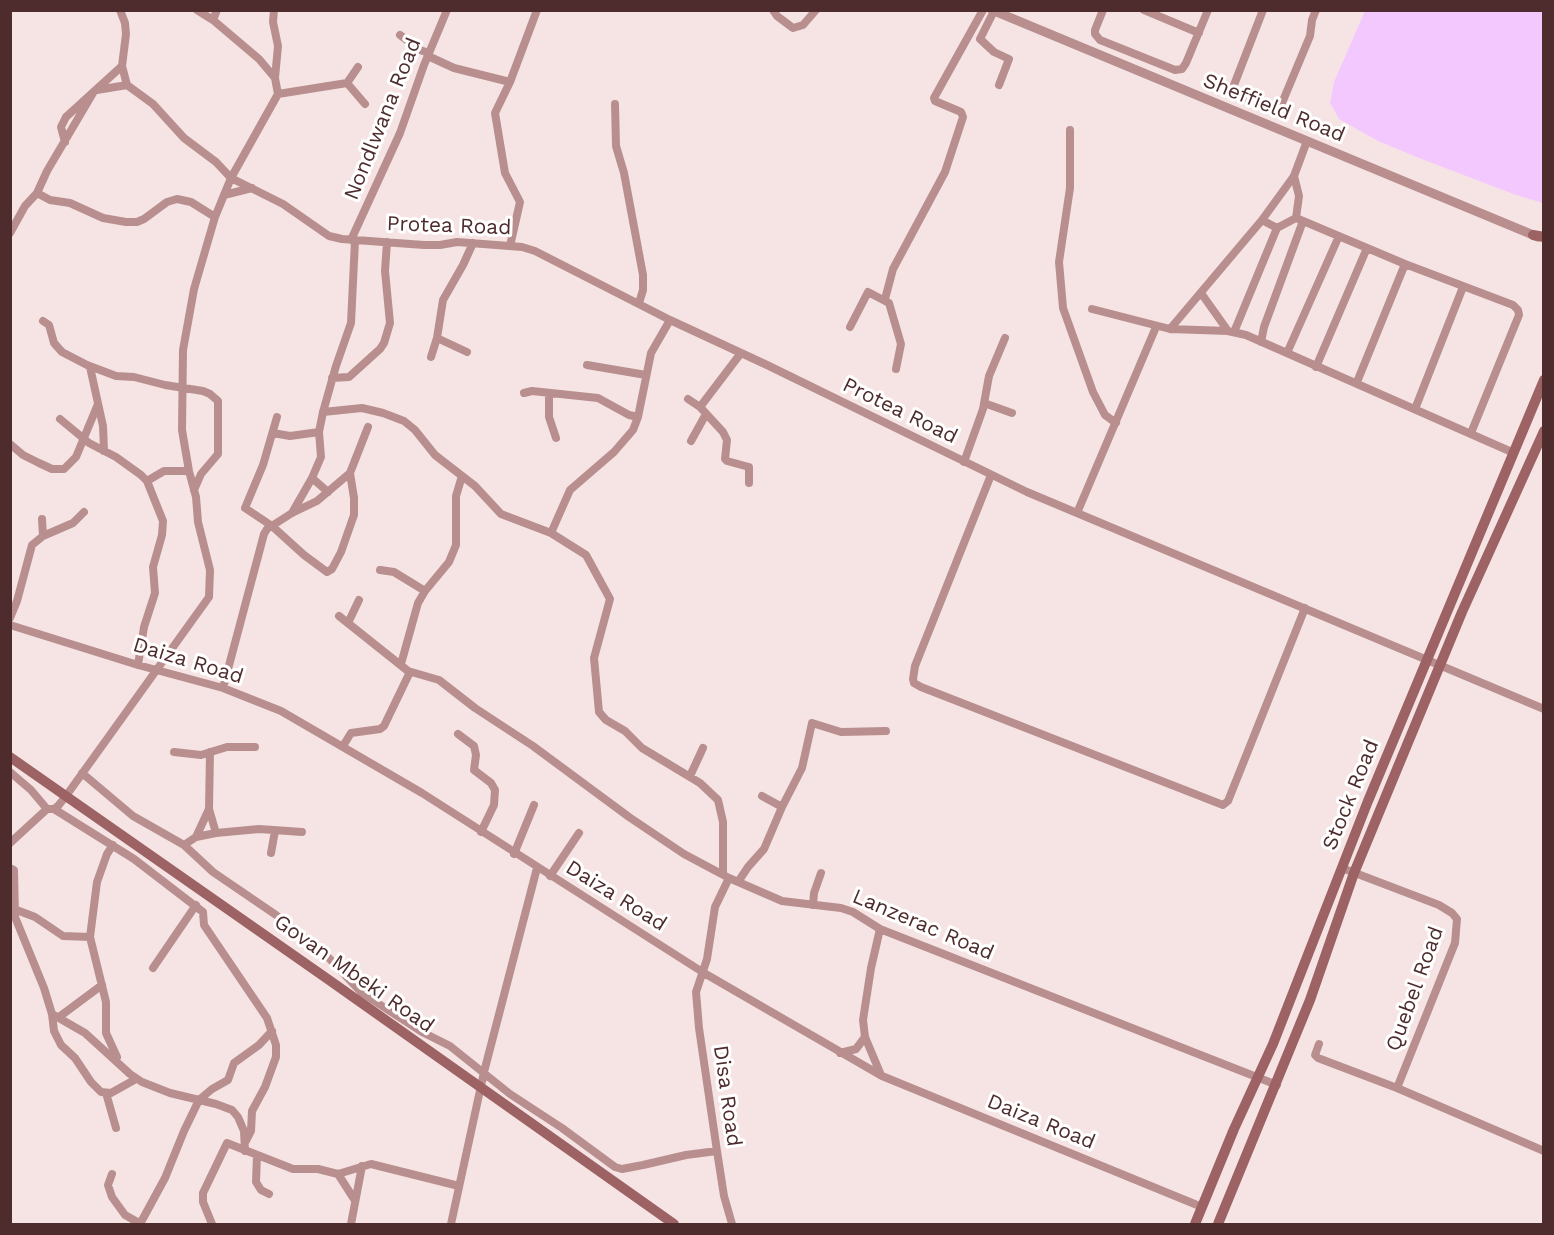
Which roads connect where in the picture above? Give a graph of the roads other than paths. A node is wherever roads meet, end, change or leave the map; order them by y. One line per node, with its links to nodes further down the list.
1 (120, 10): 20 (street)
2 (197, 10): 16 (street)
3 (217, 10): 16 (street)
4 (274, 10): 22 (street)
5 (447, 10): 19 (street, Nondlwana Road)
6 (537, 10): 23 (street)
7 (773, 10): 8 (street)
8 (816, 10)
9 (983, 10): 54 (street)
10 (1103, 10): 17 (street)
11 (1144, 10): 17 (street)
12 (1208, 10): 17 (street)
13 (1263, 10): 14 (street)
14 (1316, 10)
15 (993, 11): 26 (street); 32 (street, Sheffield Road)
16 (213, 20): 22 (street)
17 (1199, 33)
18 (400, 35): 19 (street)
19 (429, 55): 23 (street); 46 (street, Nondlwana Road)
20 (122, 66): 25 (street); 27 (street)
21 (358, 67): 24 (street)
22 (275, 78): 28 (street)
23 (510, 82): 49 (street)
24 (347, 83): 28 (street); 29 (street)
25 (127, 85): 27 (street); 35 (street, Protea Road)
26 (999, 86)
27 (95, 92): 33 (street); 33 (street)
28 (278, 94): 35 (street)
29 (365, 104)
30 (615, 104): 55 (street)
31 (1070, 130): 92 (street)
32 (1307, 141): 34 (street); 45 (street, Sheffield Road)
33 (65, 142): 37 (street)
34 (1294, 176): 40 (street); 41 (street)
35 (231, 178): 36 (street, Protea Road); 38 (street)
36 (252, 188): 38 (street); 46 (street, Protea Road)
37 (37, 193): 39 (street); 43 (street)
38 (224, 195): 39 (street)
39 (215, 217): 78 (street)
40 (1262, 220): 42 (street); 53 (street)
41 (1300, 220): 42 (street); 44 (street); 65 (street)
42 (1277, 228): 62 (street)
43 (10, 233)
44 (1339, 237): 50 (street); 68 (street)
45 (1540, 237)
46 (353, 240): 47 (street, Protea Road); 75 (street)
47 (387, 242): 48 (street, Protea Road); 75 (street)
48 (473, 243): 49 (street, Protea Road); 63 (street)
49 (510, 246): 55 (street, Protea Road)
50 (1367, 248): 51 (street); 72 (street)
51 (1405, 264): 52 (street); 77 (street)
52 (1463, 287): 85 (street); 97 (street)
53 (1201, 293): 61 (street); 62 (street)
54 (885, 299): 59 (street); 73 (street)
55 (639, 303): 57 (street, Protea Road)
56 (1092, 309): 60 (street)
57 (670, 320): 67 (street, Protea Road); 74 (street)
58 (44, 321): 71 (street)
59 (850, 327)
60 (1156, 327): 61 (street); 92 (street)
61 (1170, 329): 62 (street)
62 (1231, 331): 65 (street)
63 (437, 338): 66 (street); 69 (street)
64 (1005, 338): 82 (street)
65 (1261, 342): 68 (street)
66 (467, 352)
67 (741, 353): 84 (street); 104 (street, Protea Road)
68 (1287, 353): 72 (street)
69 (431, 357)
70 (587, 365): 74 (street)
71 (90, 367): 78 (street); 83 (street)
72 (1316, 367): 77 (street)
73 (896, 369)
74 (646, 375): 90 (street)
75 (332, 378): 86 (street)
76 (1544, 380): 103 (main road, Stock Road)
77 (1357, 382): 85 (street)
78 (183, 388): 105 (street); 112 (street)
79 (524, 393): 80 (street)
80 (549, 393): 90 (street); 98 (street)
81 (688, 399): 84 (street)
82 (984, 403): 87 (street); 104 (street)
83 (98, 404): 99 (street); 102 (street)
84 (700, 407): 88 (street)
85 (1414, 409): 97 (street)
86 (323, 412): 95 (street); 108 (street)
87 (1012, 413)
88 (706, 414): 100 (street); 111 (street)
89 (277, 417): 96 (street)
90 (638, 417): 119 (street)
91 (60, 419): 99 (street)
92 (1116, 423): 116 (street)
93 (368, 428): 106 (street)
94 (1544, 431): 132 (main road, Stock Road)
95 (319, 432): 96 (street); 109 (street)
96 (273, 433): 118 (street)
97 (1471, 433): 103 (street)
98 (556, 438)
99 (83, 439): 101 (street); 102 (street)
100 (691, 441)
101 (10, 444)
102 (104, 451): 110 (street)
103 (1514, 453): 129 (main road, Stock Road)
104 (964, 462): 107 (street, Protea Road)
105 (189, 471): 110 (street); 112 (street)
106 (350, 472): 113 (street); 118 (street)
107 (991, 475): 116 (street, Protea Road); 124 (street)
108 (462, 476): 119 (street); 122 (street)
109 (312, 478): 113 (street); 115 (street)
110 (147, 482): 131 (street)
111 (749, 483)
112 (194, 490): 133 (street)
113 (328, 492): 115 (street)
114 (84, 512): 120 (street)
115 (292, 513): 118 (street)
116 (1077, 513): 124 (street, Protea Road)
117 (42, 519): 120 (street)
118 (272, 526): 135 (street)
119 (551, 533): 147 (street)
120 (43, 536): 126 (street)
121 (380, 570): 122 (street)
122 (425, 591): 130 (street)
123 (359, 600): 127 (street)
124 (1305, 608): 129 (street, Protea Road)
125 (339, 616): 127 (street)
126 (10, 618)
127 (348, 624): 130 (street)
128 (10, 625): 131 (street, Daiza Road)
129 (1427, 660): 132 (street, Protea Road); 167 (main road, Stock Road)
130 (401, 664): 134 (street)
131 (138, 665): 133 (street, Daiza Road)
132 (1440, 666): 136 (street, Protea Road); 169 (main road, Stock Road)
133 (156, 670): 135 (street, Daiza Road); 146 (street)
134 (410, 672): 139 (street); 171 (street, Lanzerac Road)
135 (223, 688): 139 (street, Daiza Road)
136 (1544, 709)
137 (886, 731): 151 (street)
138 (458, 734): 157 (street)
139 (343, 746): 157 (street, Daiza Road)
140 (255, 747): 143 (street)
141 (703, 748): 147 (street)
142 (174, 752): 143 (street)
143 (210, 752): 153 (street)
144 (10, 757): 148 (main road, Govan Mbeki Road)
145 (10, 772): 152 (street)
146 (82, 773): 148 (street); 162 (street)
147 (690, 776): 171 (street)
148 (66, 796): 152 (street); 193 (main road, Govan Mbeki Road)
149 (762, 796): 151 (street)
150 (534, 805): 164 (street)
151 (782, 807): 172 (street)
152 (50, 809): 160 (street); 161 (street)
153 (209, 809): 155 (street); 159 (street)
154 (275, 831): 155 (street); 156 (street); 163 (street)
155 (216, 832): 159 (street)
156 (302, 832)
157 (482, 832): 164 (street, Daiza Road)
158 (579, 833): 170 (street)
159 (196, 837): 162 (street)
160 (10, 843)
161 (113, 845): 173 (street); 177 (street)
162 (184, 845): 187 (street)
163 (271, 854)
164 (514, 854): 166 (street, Daiza Road)
165 (10, 868): 175 (street)
166 (537, 868): 170 (street, Daiza Road); 187 (street)
167 (1342, 868): 169 (street, Quebel Road); 189 (main road, Stock Road)
168 (821, 873): 174 (street)
169 (1354, 873): 191 (main road, Stock Road); 192 (street, Quebel Road)
170 (550, 876): 179 (street, Daiza Road)
171 (726, 876): 172 (street, Lanzerac Road); 179 (street, Disa Road)
172 (738, 882): 174 (street, Lanzerac Road)
173 (196, 905): 178 (street); 182 (street)
174 (813, 905): 176 (street, Lanzerac Road)
175 (14, 909): 177 (street); 181 (street)
176 (880, 929): 183 (street); 189 (street, Lanzerac Road)
177 (90, 937): 180 (street)
178 (153, 968)
179 (704, 973): 185 (street, Daiza Road); 199 (street, Disa Road)
180 (102, 985): 181 (street); 186 (street)
181 (56, 1016): 186 (street); 194 (street)
182 (272, 1031): 195 (street); 197 (street)
183 (865, 1036): 185 (street); 188 (street)
184 (1319, 1044): 192 (street)
185 (839, 1053): 188 (street, Daiza Road)
186 (121, 1064): 190 (street)
187 (484, 1072): 193 (street); 199 (street)
188 (882, 1076): 208 (street, Daiza Road)
189 (1257, 1078): 191 (street, Lanzerac Road); 208 (main road, Stock Road)
190 (136, 1079): 194 (street); 195 (street)
191 (1277, 1085): 216 (main road, Stock Road)
192 (1397, 1088): 200 (street)
193 (481, 1089): 205 (street); 213 (main road, Govan Mbeki Road)
194 (106, 1093): 196 (street)
195 (199, 1100): 197 (street); 209 (street)
196 (116, 1128)
197 (246, 1141): 198 (street)
198 (245, 1151): 201 (street); 210 (street)
199 (717, 1151): 214 (street, Disa Road)
200 (1544, 1151)
201 (257, 1155): 204 (street); 206 (street)
202 (362, 1166): 204 (street); 205 (street); 207 (street)
203 (112, 1174): 209 (street)
204 (338, 1174): 207 (street)
205 (459, 1186): 212 (street)
206 (269, 1194)
207 (354, 1199): 211 (street)
208 (1202, 1207): 215 (main road, Stock Road)
209 (140, 1224)
210 (212, 1224)
211 (351, 1224)
212 (451, 1224)
213 (674, 1224)
214 (732, 1224)
215 (1195, 1224)
216 (1218, 1224)

